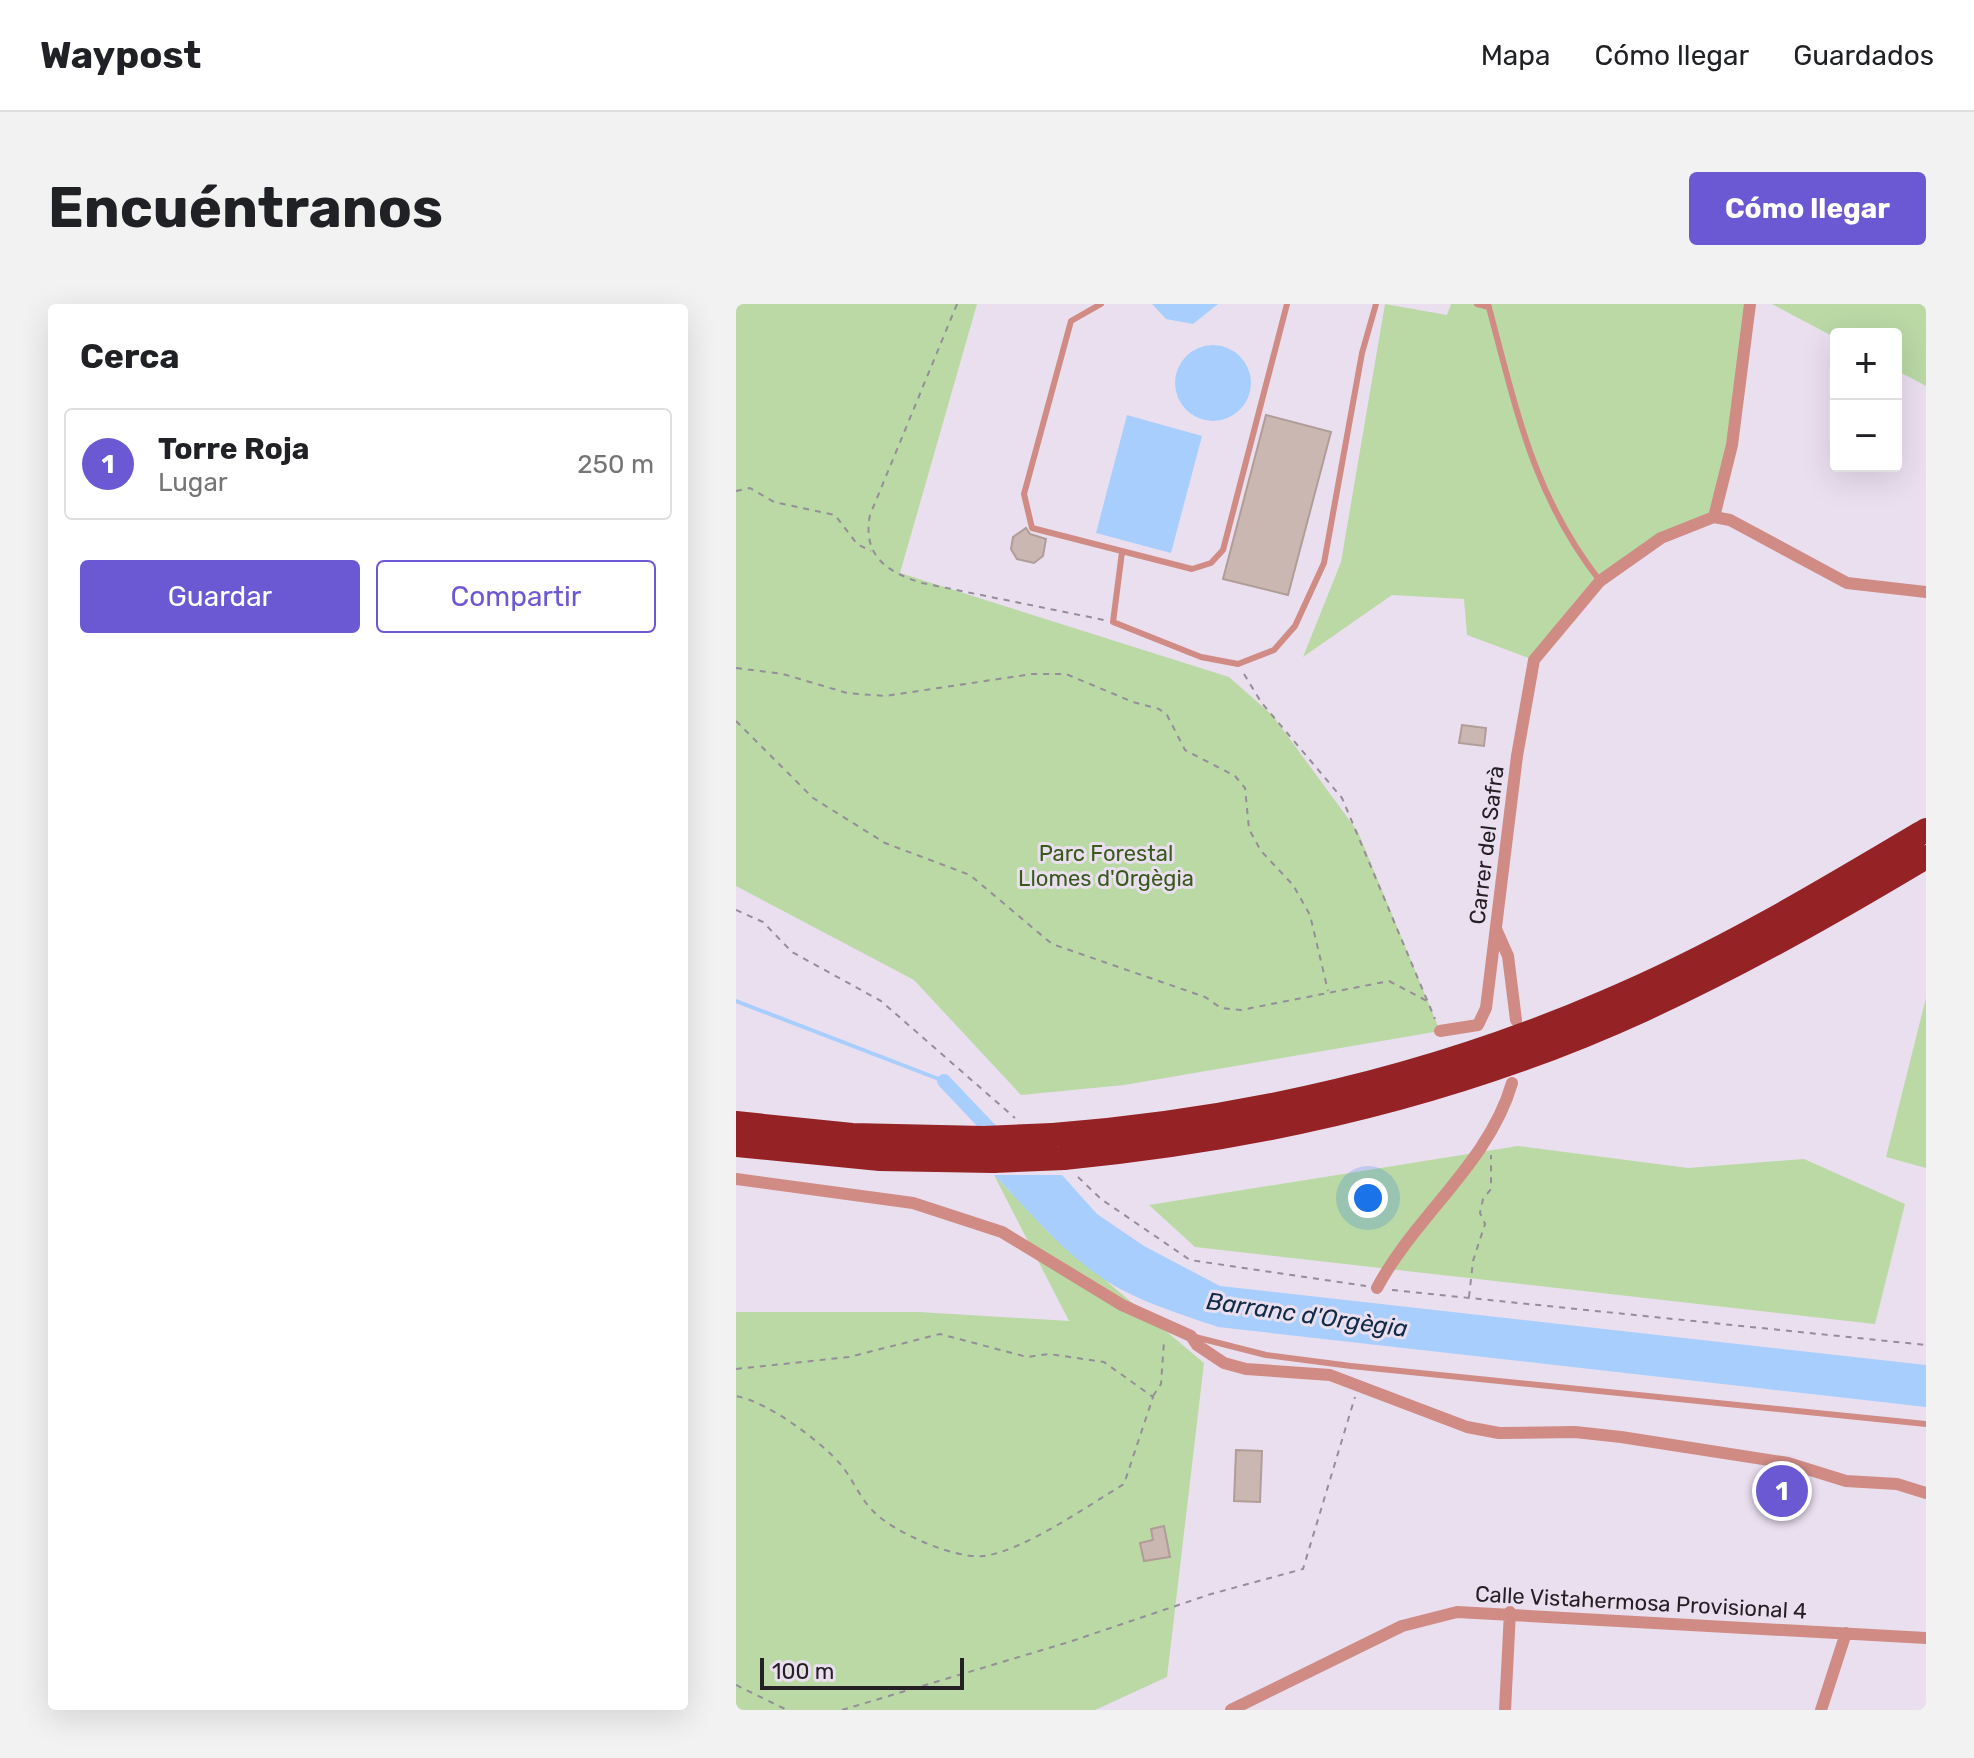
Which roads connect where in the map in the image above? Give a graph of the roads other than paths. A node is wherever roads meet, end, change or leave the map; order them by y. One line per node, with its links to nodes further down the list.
1 (1101, 304): 8 (lane)
2 (1287, 304): 8 (lane)
3 (1376, 304): 8 (lane)
4 (1477, 304): 6 (lane)
5 (1750, 304): 7 (street)
6 (1488, 305): 9 (lane)
7 (1714, 517): 9 (street, Carrer del Safrà); 10 (street)
8 (1122, 552)
9 (1600, 581): 13 (street, Carrer del Safrà)
10 (1926, 592)
11 (1926, 830): 17 (highway, bridge)
12 (1926, 857): 18 (highway, bridge)
13 (1495, 926): 14 (street); 15 (street, Carrer del Safrà)
14 (1516, 1020)
15 (1440, 1031)
16 (1512, 1083): 20 (street)
17 (736, 1123)
18 (736, 1145)
19 (736, 1179): 21 (street)
20 (1377, 1288)
21 (1191, 1336): 22 (lane); 23 (street)
22 (1926, 1424)
23 (1926, 1493)
24 (1510, 1612): 25 (street, Calle Vistahermosa Provisional 4); 27 (street, Calle Vistahermosa Provisional 4); 28 (street)
25 (1846, 1633): 26 (street, Calle Vistahermosa Provisional 4); 29 (street)
26 (1926, 1638)
27 (1231, 1710)
28 (1505, 1710)
29 (1821, 1710)

